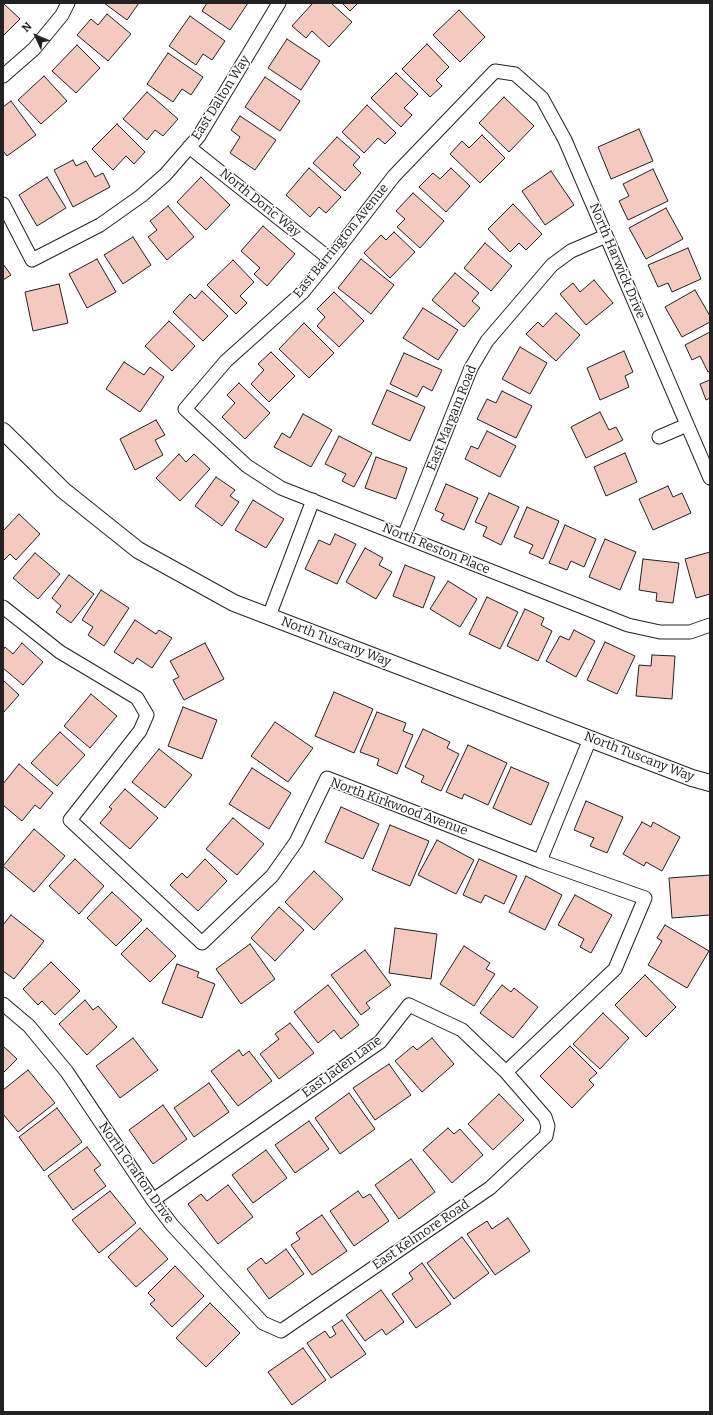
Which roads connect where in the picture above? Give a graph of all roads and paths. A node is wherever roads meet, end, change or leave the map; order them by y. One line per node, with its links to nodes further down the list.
1 (68, 3): 4 (street)
2 (279, 3): 5 (street, East Dalton Way)
3 (495, 71): 7 (street, North Harwick Drive); 8 (street, East Barrington Avenue)
4 (3, 76)
5 (189, 147): 6 (street, East Dalton Way); 8 (street, North Doric Way)
6 (3, 204)
7 (606, 236): 10 (street, North Harwick Drive); 15 (street, East Margam Road)
8 (330, 259): 9 (street, East Barrington Avenue)
9 (186, 409): 14 (street, North Reston Place)
10 (687, 425): 12 (street); 13 (street, North Harwick Drive)
11 (3, 431): 17 (street, North Tuscany Way)
12 (659, 438)
13 (710, 478)
14 (313, 500): 15 (street, North Reston Place); 17 (street)
15 (404, 536): 18 (street, North Reston Place)
16 (4, 609): 21 (street, North Kirkwood Avenue)
17 (269, 616): 19 (street, North Tuscany Way)
18 (710, 625)
19 (590, 739): 20 (street, North Tuscany Way); 21 (street)
20 (710, 783)
21 (540, 861): 23 (street, North Kirkwood Avenue)
22 (3, 1004): 25 (street, North Grafton Drive)
23 (506, 1072): 24 (street, East Jaden Lane); 25 (street, East Jaden Lane)
24 (548, 1126): 26 (street, East Kelmore Road)
25 (153, 1200): 26 (street, North Grafton Drive)
26 (281, 1331)

